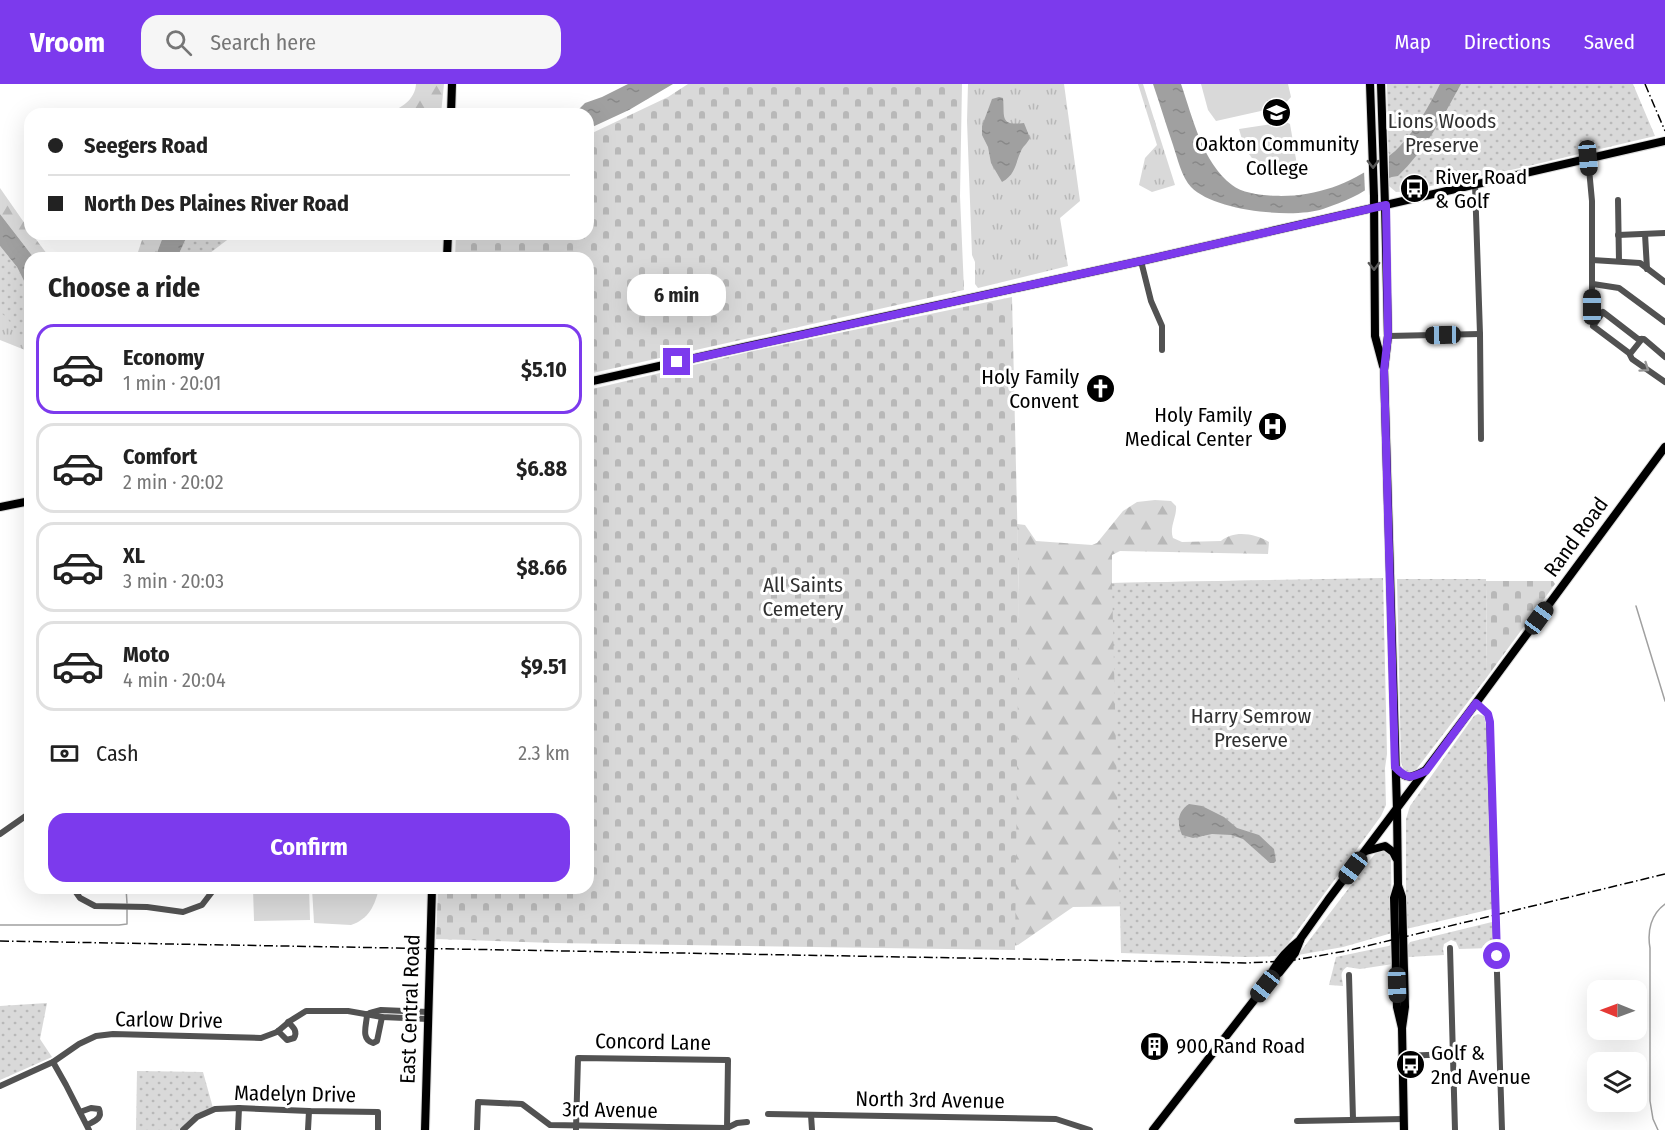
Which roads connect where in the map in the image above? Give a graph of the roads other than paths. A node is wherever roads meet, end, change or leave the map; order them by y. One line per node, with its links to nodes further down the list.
1 (452, 84): 4 (main road)
2 (1370, 84): 10 (main road, one-way to 10)
3 (1381, 84): 9 (main road)
4 (451, 108)
5 (1665, 141): 6 (main road)
6 (1588, 158): 7 (main road); 14 (street)
7 (1475, 184): 9 (main road); 22 (street)
8 (1618, 200): 13 (street)
9 (1386, 205): 10 (main road); 23 (main road)
10 (1374, 208): 15 (main road); 28 (main road, one-way to 28)
11 (1665, 233): 12 (street)
12 (1645, 234): 13 (street); 17 (street)
13 (1618, 235): 16 (street)
14 (1592, 260): 16 (street); 19 (street)
15 (1141, 261): 25 (street); 29 (main road)
16 (1619, 261): 17 (street)
17 (1647, 269): 18 (street)
18 (1665, 282)
19 (1593, 284): 20 (street); 21 (street)
20 (1592, 307)
21 (1665, 322)
22 (1480, 334): 23 (street); 31 (street)
23 (1388, 336): 28 (main road)
24 (1642, 339): 26 (street); 26 (street); 27 (street)
25 (1162, 350)
26 (1630, 354): 30 (street, one-way to 30)
27 (1665, 357)
28 (1384, 370): 36 (main road)
29 (594, 381)
30 (1665, 382)
31 (1481, 438)
32 (1665, 447): 35 (main road, Rand Road)
33 (24, 502): 34 (main road)
34 (0, 507)
35 (1476, 703): 37 (main road, Rand Road); 80 (street)
36 (1395, 767): 37 (main road); 38 (main road)
37 (1426, 771): 38 (main road, Rand Road)
38 (1397, 810): 41 (main road, Rand Road); 42 (main road)
39 (24, 817): 40 (street)
40 (0, 834)
41 (1365, 852): 42 (main road); 77 (main road, Rand Road)
42 (1397, 860): 54 (main road)
43 (77, 894): 44 (street)
44 (210, 894)
45 (432, 894): 49 (main road, East Central Road)
46 (1450, 948): 53 (street)
47 (1349, 975): 62 (street)
48 (367, 1014): 49 (street, Carlow Drive); 50 (street, Carlow Drive); 50 (street); 51 (street, Carlow Drive)
49 (428, 1016): 50 (street, Carlow Drive); 73 (main road, East Central Road)
50 (382, 1017)
51 (288, 1022): 52 (street, Carlow Drive); 52 (street, Carlow Drive)
52 (278, 1031): 55 (street, Carlow Drive)
53 (1453, 1054): 54 (street); 79 (street)
54 (1402, 1056): 63 (main road)
55 (52, 1062): 56 (street, Carlow Drive); 59 (street)
56 (0, 1086)
57 (239, 1108): 58 (street, Madelyn Drive); 69 (street, Madelyn Drive); 70 (street)
58 (309, 1111): 71 (street); 72 (street, Madelyn Drive)
59 (80, 1113): 66 (street); 66 (street)
60 (768, 1114): 61 (street, North 3rd Avenue)
61 (812, 1114): 75 (street); 76 (street, North 3rd Avenue)
62 (1353, 1119): 63 (street); 64 (street)
63 (1404, 1119): 78 (main road)
64 (1298, 1121)
65 (747, 1122): 68 (street, 3rd Avenue)
66 (88, 1128)
67 (576, 1128): 68 (street, 3rd Avenue); 68 (street, Concord Lane); 74 (street, 3rd Avenue)
68 (727, 1128)
69 (183, 1130)
70 (238, 1130)
71 (308, 1130)
72 (378, 1130)
73 (425, 1130)
74 (477, 1130)
75 (812, 1130)
76 (1090, 1130)
77 (1153, 1130)
78 (1404, 1130)
79 (1455, 1130)
80 (1502, 1130)

